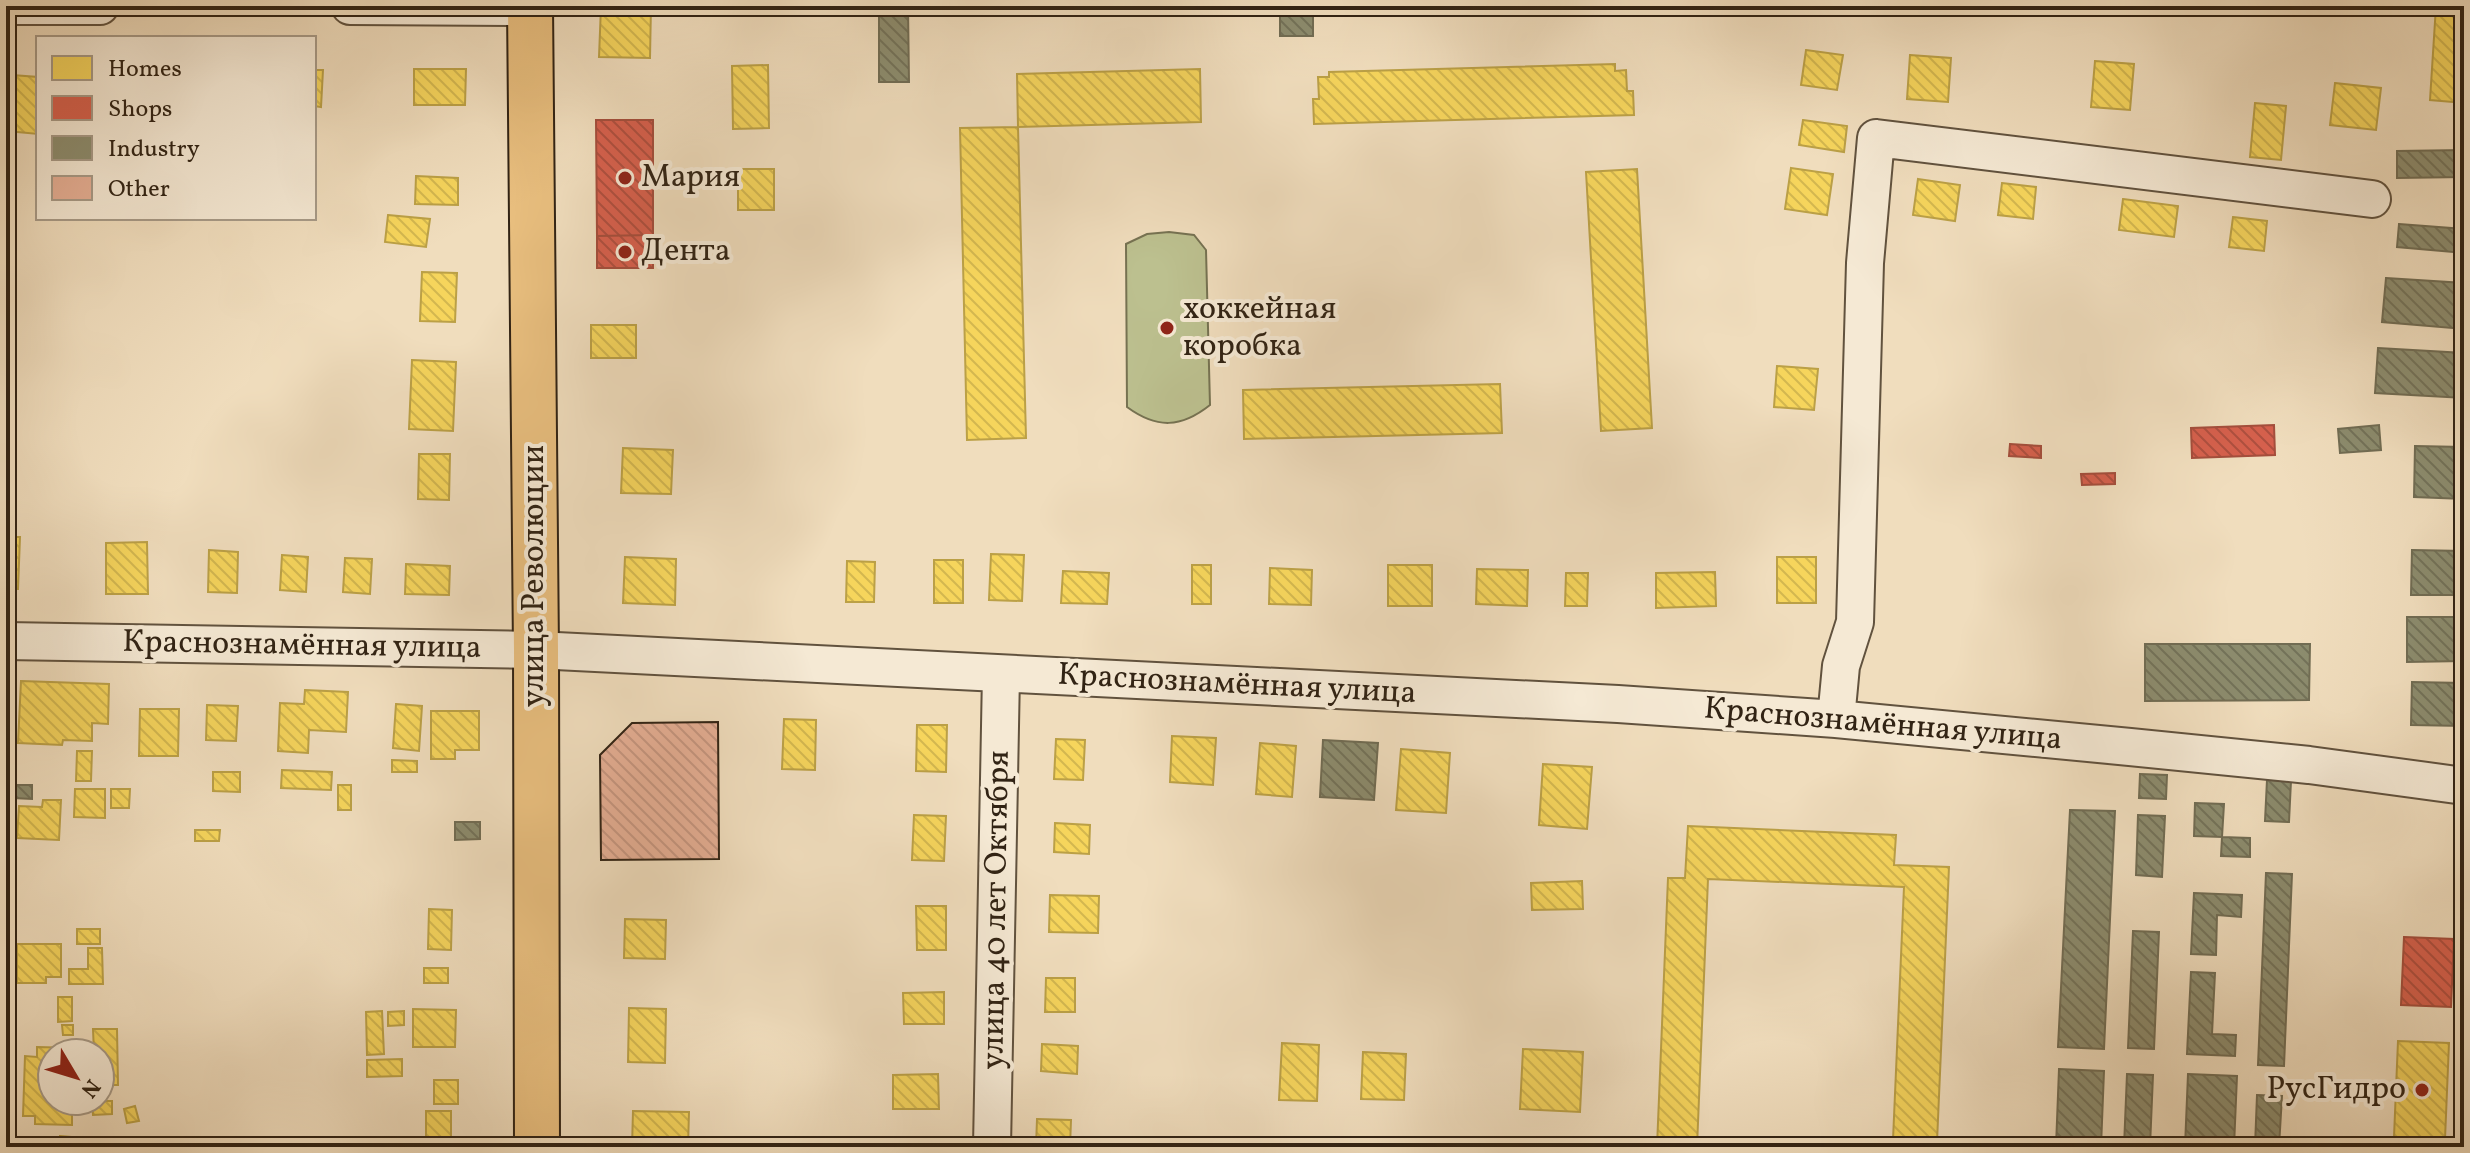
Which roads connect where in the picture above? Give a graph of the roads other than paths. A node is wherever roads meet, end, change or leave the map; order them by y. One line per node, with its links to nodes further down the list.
1 (17, 6): 2 (street)
2 (100, 6)
3 (350, 6): 4 (street)
4 (530, 7): 7 (main road, улица Революции)
5 (2372, 199): 9 (street)
6 (6, 641): 7 (street, Краснознамённая улица)
7 (536, 650): 8 (street, Краснознамённая улица); 11 (main road, улица Революции)
8 (1001, 674): 9 (street, Краснознамённая улица); 12 (street, улица 40 лет Октября)
9 (1836, 719): 10 (street, Краснознамённая улица)
10 (2464, 786)
11 (537, 1147)
12 (992, 1147)

